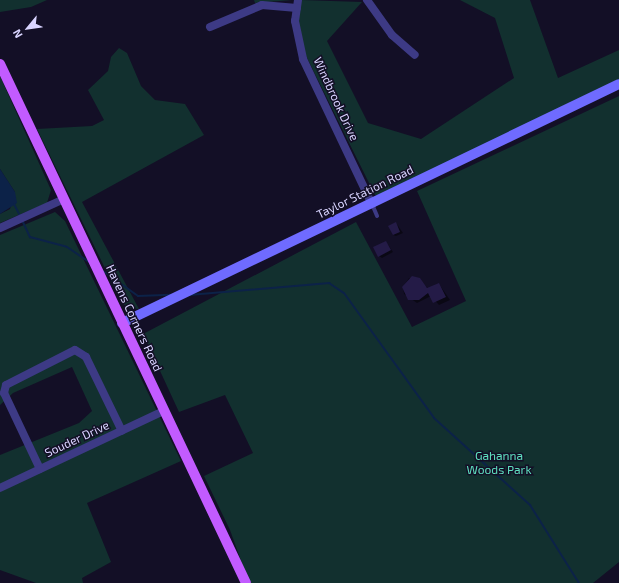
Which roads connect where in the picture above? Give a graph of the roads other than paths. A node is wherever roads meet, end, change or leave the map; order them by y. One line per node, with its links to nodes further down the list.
1 (367, 0): 4 (street)
2 (298, 4): 3 (street); 8 (street, Windbrook Drive)
3 (210, 27)
4 (415, 55)
5 (0, 64): 7 (main road, Havens Corners Road)
6 (619, 84): 8 (main road, Taylor Station Road)
7 (64, 199): 10 (street); 11 (main road, Havens Corners Road)
8 (372, 204): 9 (lane); 11 (main road, Taylor Station Road)
9 (377, 216)
10 (0, 228)
11 (122, 323): 12 (main road, Havens Corners Road)
12 (164, 411): 13 (street, Souder Drive); 16 (main road, Havens Corners Road)
13 (122, 431): 14 (street, Souder Drive); 14 (street)
14 (40, 469): 15 (street, Souder Drive)
15 (0, 488)
16 (246, 583)

